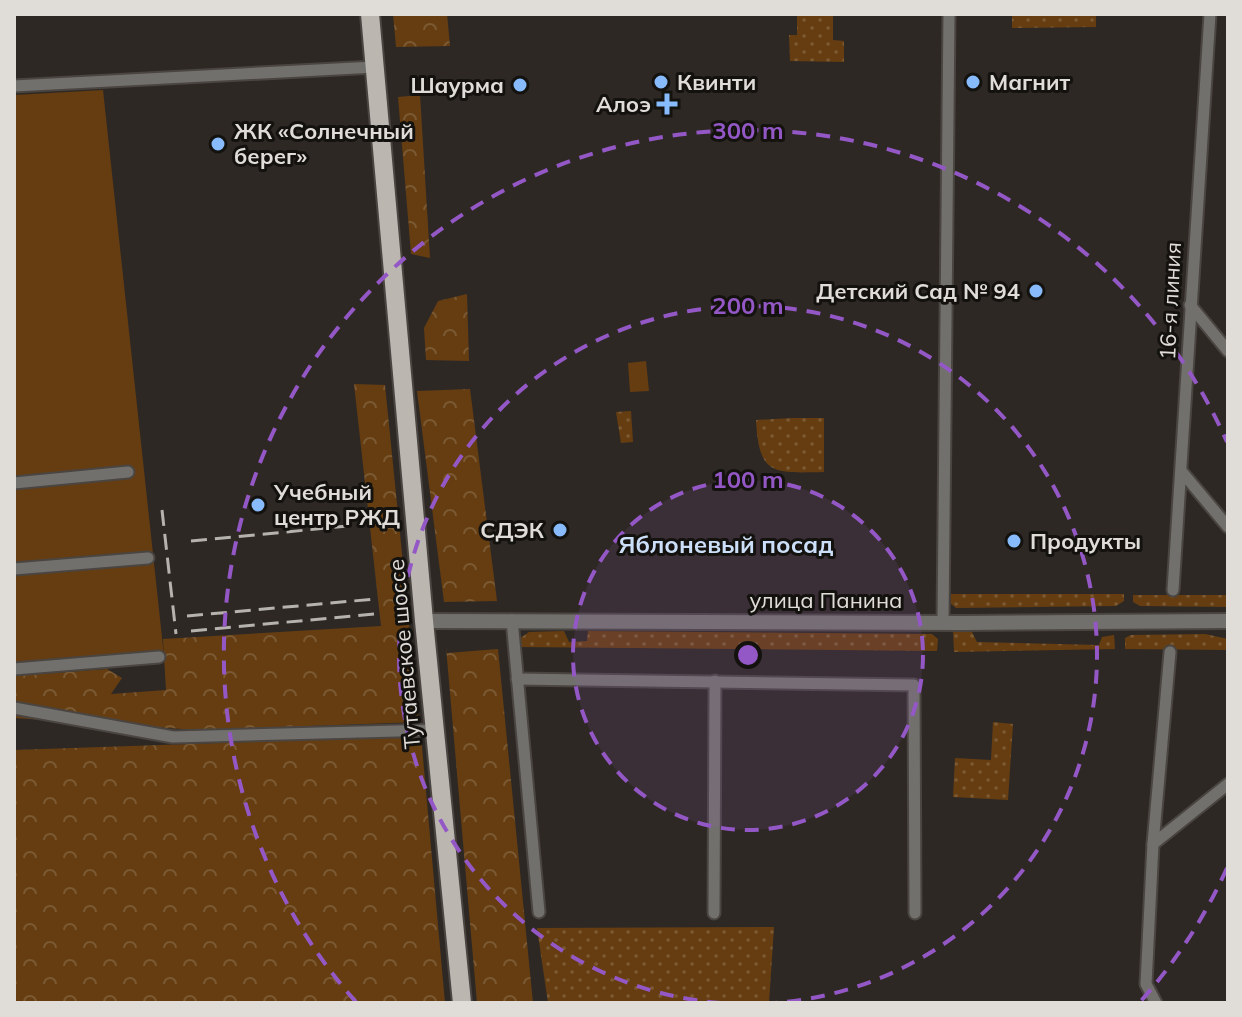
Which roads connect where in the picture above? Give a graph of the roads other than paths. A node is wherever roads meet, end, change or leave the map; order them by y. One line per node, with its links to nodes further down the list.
1 (370, 14): 4 (main road, Тутаевское шоссе)
2 (949, 14): 18 (street)
3 (1210, 14): 6 (street, 16-я линия)
4 (375, 67): 5 (street); 16 (main road, Тутаевское шоссе)
5 (14, 86)
6 (1190, 305): 7 (street); 9 (street, 16-я линия)
7 (1228, 351)
8 (128, 472): 10 (street)
9 (1182, 472): 11 (street); 14 (street, 16-я линия)
10 (14, 483)
11 (1228, 527)
12 (148, 558): 13 (street)
13 (14, 569)
14 (1173, 590)
15 (512, 620): 16 (street, улица Панина); 18 (street, улица Панина); 22 (street)
16 (424, 621): 25 (main road, Тутаевское шоссе)
17 (1228, 621): 18 (street, улица Панина)
18 (943, 622)
19 (1170, 652): 27 (street)
20 (159, 657): 21 (street)
21 (14, 669)
22 (517, 679): 23 (street); 28 (street)
23 (715, 681): 29 (street); 30 (street)
24 (14, 708): 25 (street)
25 (435, 730): 31 (main road, Тутаевское шоссе)
26 (1228, 784): 27 (street)
27 (1153, 844): 32 (street)
28 (539, 912)
29 (714, 913)
30 (915, 913)
31 (462, 1003)
32 (1156, 1003)

